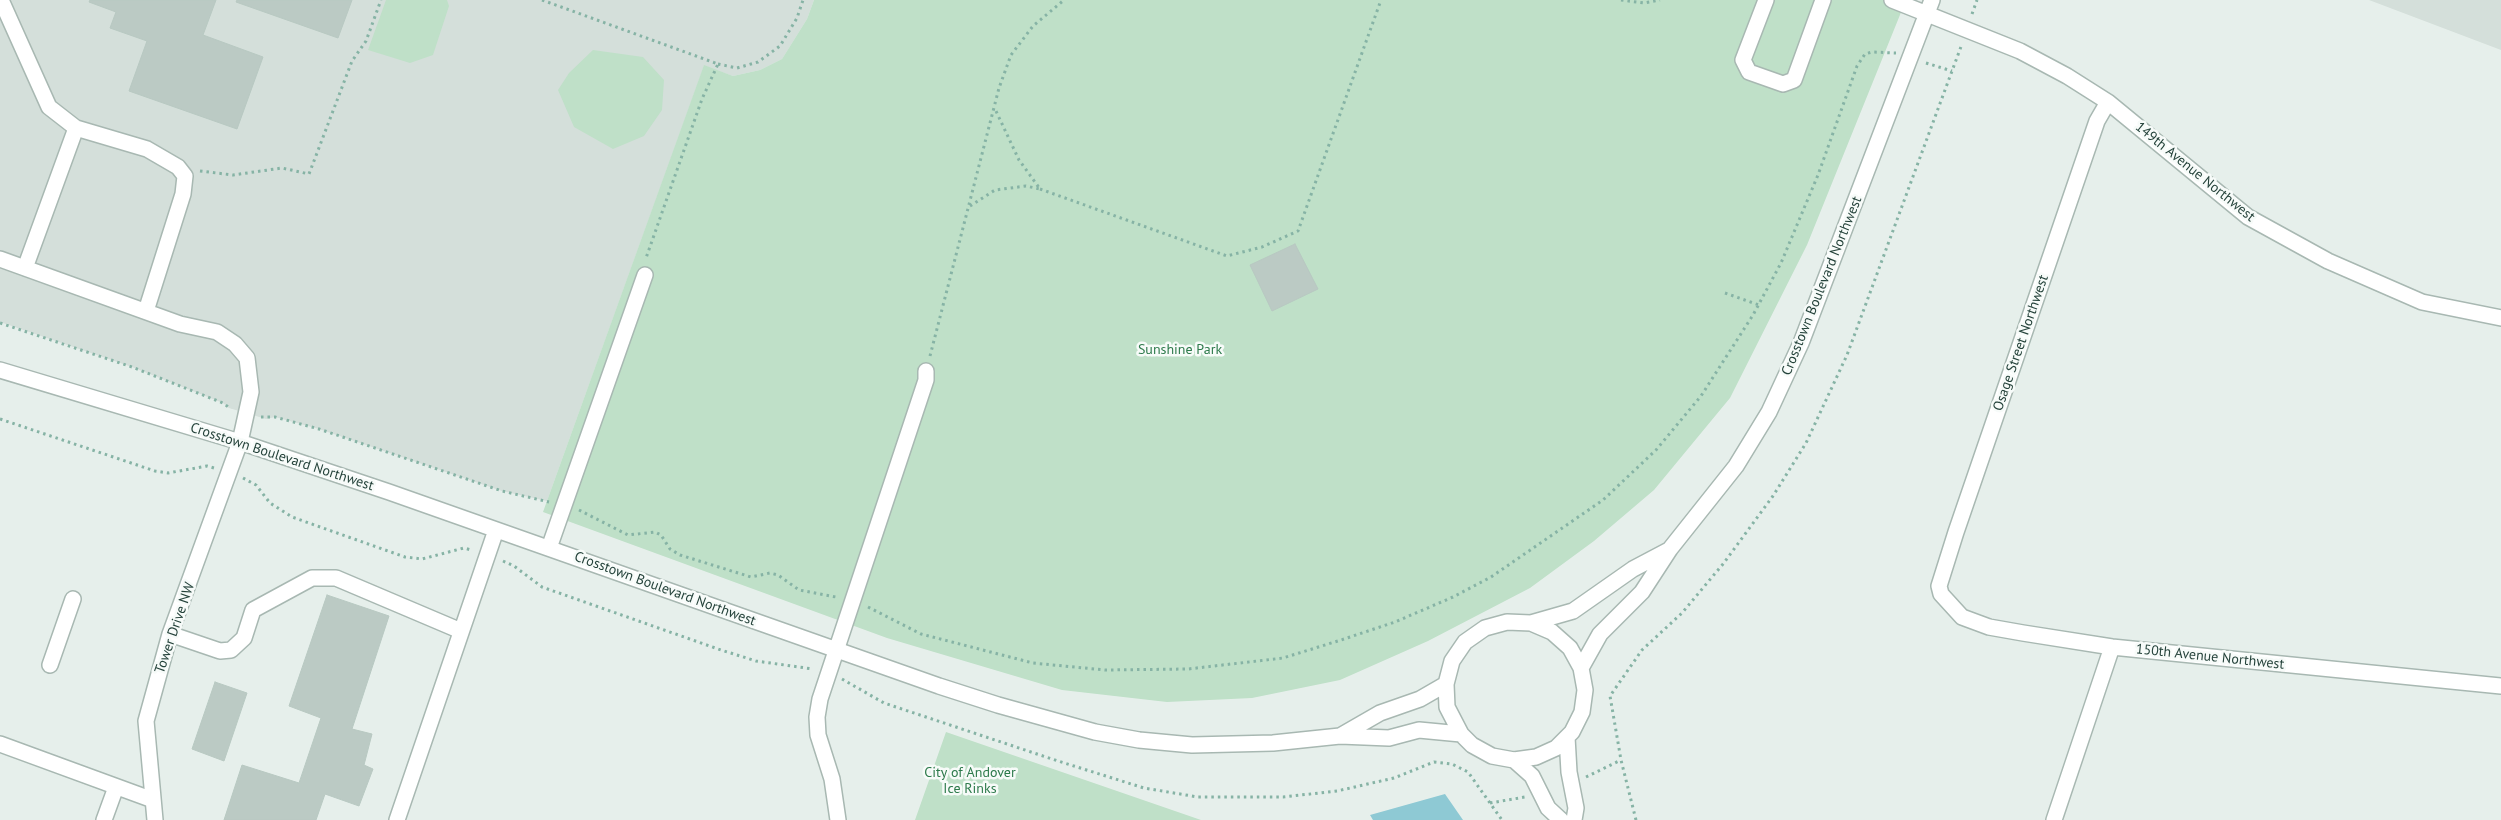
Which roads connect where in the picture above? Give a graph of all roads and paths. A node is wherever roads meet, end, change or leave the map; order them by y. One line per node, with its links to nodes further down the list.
1 (1, 0): 22 (street)
2 (381, 0): 23 (path)
3 (542, 0): 18 (path)
4 (803, 0): 18 (path)
5 (1064, 0): 21 (path)
6 (1381, 0): 24 (path)
7 (1621, 0): 8 (path)
8 (1660, 0)
9 (1766, 0): 10 (street)
10 (1823, 0)
11 (1892, 0): 13 (street, 149th Avenue Northwest)
12 (1977, 0): 14 (path)
13 (1929, 7): 20 (street, 149th Avenue Northwest); 47 (street, Crosstown Boulevard Northwest)
14 (1972, 14)
15 (1960, 48): 19 (path)
16 (1897, 53): 30 (path)
17 (1922, 61): 19 (path)
18 (718, 64): 28 (path)
19 (1952, 72): 78 (path)
20 (2108, 102): 32 (street, 149th Avenue Northwest); 49 (street, Osage Street Northwest)
21 (995, 108): 24 (path); 25 (path)
22 (76, 128): 23 (street); 27 (street)
23 (185, 176): 31 (street)
24 (1040, 189): 25 (path)
25 (970, 206): 35 (path)
26 (0, 259): 27 (street, Tower Drive NW)
27 (25, 268): 31 (street, Tower Drive NW)
28 (645, 275): 46 (street)
29 (1725, 293): 30 (path)
30 (1759, 305): 52 (path)
31 (146, 311): 39 (street, Tower Drive NW)
32 (2501, 318)
33 (0, 323): 36 (path)
34 (0, 370): 39 (street, Crosstown Boulevard Northwest)
35 (926, 371): 57 (street)
36 (229, 408)
37 (0, 419): 40 (path)
38 (266, 419): 42 (path)
39 (240, 442): 44 (street, Crosstown Boulevard Northwest); 55 (street, Tower Drive NW)
40 (207, 466)
41 (249, 481): 45 (path)
42 (556, 503)
43 (577, 510): 50 (path)
44 (496, 530): 46 (street, Crosstown Boulevard Northwest); 54 (street)
45 (464, 548)
46 (549, 548): 57 (street, Crosstown Boulevard Northwest)
47 (1670, 549): 53 (street, Crosstown Boulevard Northwest); 60 (street, Crosstown Boulevard Northwest)
48 (505, 561): 59 (path)
49 (1939, 586): 56 (street, 150th Avenue Northwest)
50 (842, 598)
51 (73, 599): 58 (street)
52 (862, 605)
53 (1531, 623): 60 (street, Crosstown Boulevard Northwest); 62 (street, Crosstown Boulevard Northwest)
54 (461, 631): 55 (street); 73 (street)
55 (170, 634): 70 (street, Tower Drive NW)
56 (2112, 647): 63 (street, 150th Avenue Northwest); 79 (street)
57 (837, 650): 65 (street, Crosstown Boulevard Northwest); 74 (street)
58 (50, 665)
59 (811, 668)
60 (1582, 668): 66 (street, Crosstown Boulevard Northwest)
61 (844, 680): 75 (path)
62 (1446, 684): 64 (street, Crosstown Boulevard Northwest); 65 (street, Crosstown Boulevard Northwest)
63 (2501, 686)
64 (1461, 734): 65 (street, Crosstown Boulevard Northwest); 68 (street, Crosstown Boulevard Northwest)
65 (1340, 736)
66 (1567, 737): 68 (street, Crosstown Boulevard Northwest); 77 (street)
67 (0, 744): 69 (street)
68 (1514, 760): 76 (street)
69 (116, 787): 70 (street); 71 (street)
70 (153, 800): 72 (street, Tower Drive NW)
71 (104, 820)
72 (155, 820)
73 (397, 820)
74 (838, 820)
75 (1502, 820)
76 (1561, 820)
77 (1574, 820)
78 (1636, 820)
79 (2054, 820)

